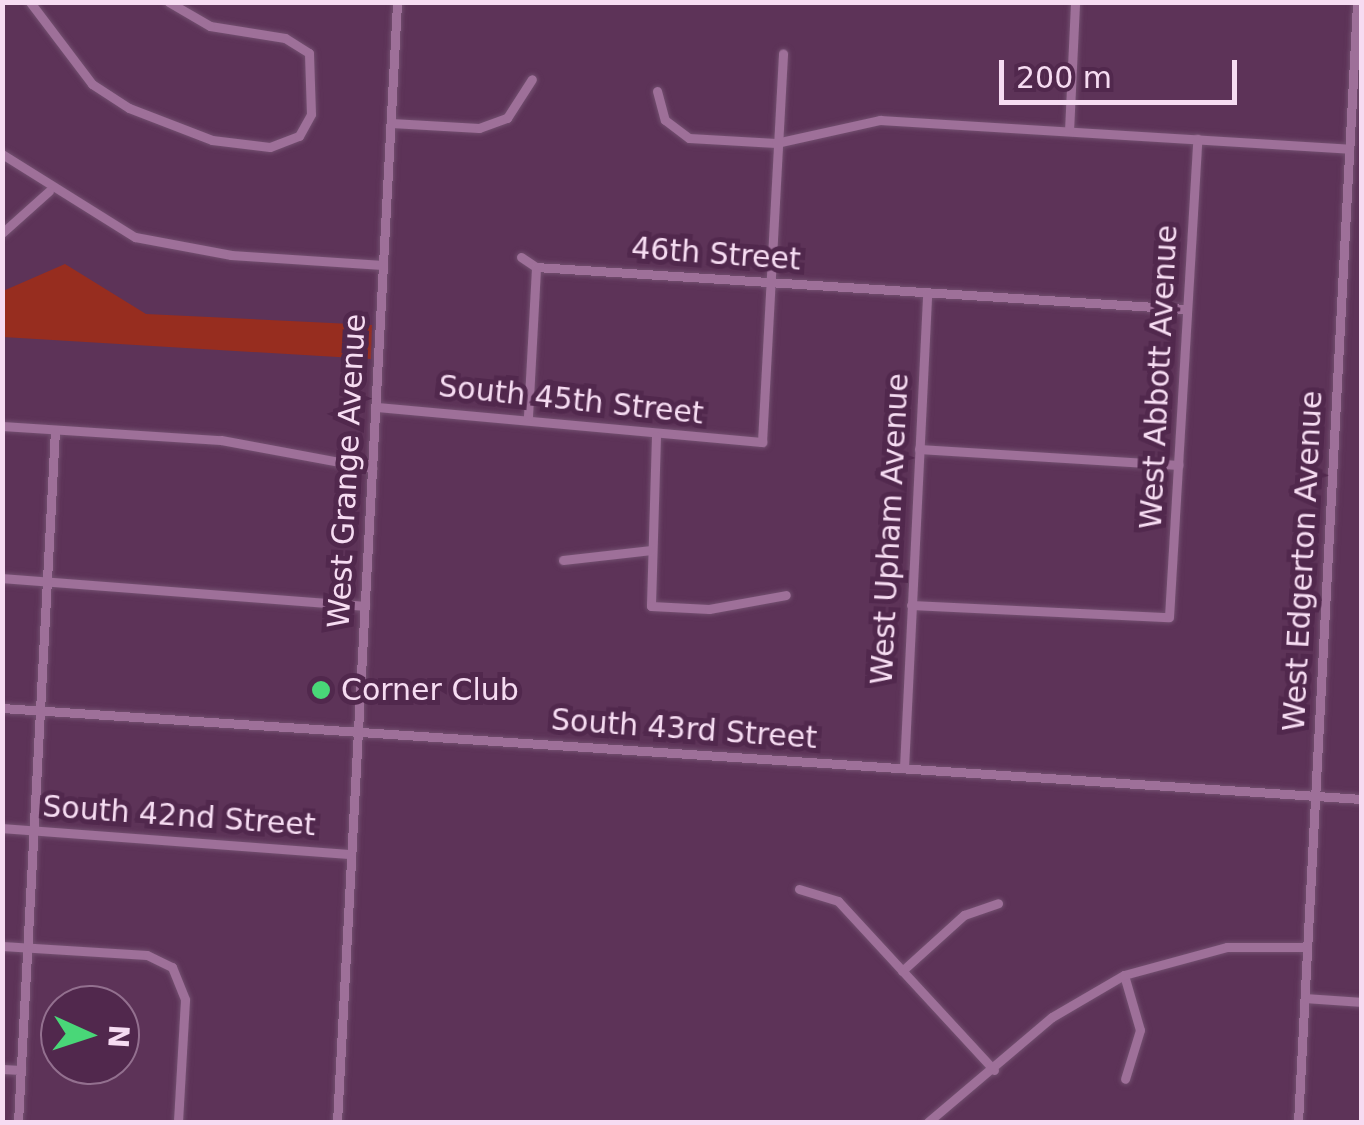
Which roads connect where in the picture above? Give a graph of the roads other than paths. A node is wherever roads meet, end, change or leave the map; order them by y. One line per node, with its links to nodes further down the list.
1 (30, 2): 2 (street)
2 (170, 2)
3 (398, 2): 9 (street, West Grange Avenue)
4 (1075, 2): 10 (street)
5 (1356, 2): 13 (street, West Edgerton Avenue)
6 (782, 54): 12 (street)
7 (532, 80): 9 (street)
8 (657, 91): 12 (street)
9 (391, 123): 18 (street, West Grange Avenue)
10 (1069, 131): 11 (street); 12 (street)
11 (1197, 140): 13 (street); 22 (street, West Abbott Avenue)
12 (776, 142): 20 (street)
13 (1349, 150): 42 (street, West Edgerton Avenue)
14 (2, 154): 15 (street)
15 (49, 191): 16 (street); 18 (street)
16 (2, 233)
17 (521, 258): 19 (street)
18 (383, 265): 23 (street, West Grange Avenue)
19 (536, 267): 20 (street, 46th Street); 24 (street)
20 (771, 282): 21 (street, 46th Street); 27 (street, South 45th Street)
21 (927, 293): 22 (street, 46th Street); 28 (street, West Upham Avenue)
22 (1186, 310): 29 (street, West Abbott Avenue)
23 (376, 407): 24 (street, South 45th Street); 30 (street, West Grange Avenue)
24 (528, 416): 27 (street, South 45th Street)
25 (2, 426): 26 (street)
26 (55, 430): 30 (street); 34 (street)
27 (656, 436): 31 (street)
28 (919, 450): 29 (street); 36 (street, West Upham Avenue)
29 (1179, 466): 36 (street, West Abbott Avenue)
30 (372, 468): 37 (street, West Grange Avenue)
31 (651, 550): 32 (street); 35 (street)
32 (564, 560)
33 (2, 578): 34 (street)
34 (48, 582): 37 (street); 39 (street)
35 (786, 595)
36 (911, 605): 41 (street, West Upham Avenue)
37 (365, 606): 40 (street, West Grange Avenue)
38 (2, 708): 39 (street, South 43rd Street)
39 (41, 711): 40 (street, South 43rd Street); 45 (street)
40 (358, 732): 41 (street, South 43rd Street); 46 (street, West Grange Avenue)
41 (904, 768): 42 (street, South 43rd Street)
42 (1316, 796): 43 (street, South 43rd Street); 50 (street, West Edgerton Avenue)
43 (1362, 799)
44 (2, 828): 45 (street, South 42nd Street)
45 (34, 830): 46 (street, South 42nd Street); 51 (street)
46 (351, 854): 62 (street, West Grange Avenue)
47 (800, 889): 52 (street)
48 (998, 903): 52 (street)
49 (2, 946): 51 (street)
50 (1308, 947): 53 (street); 54 (street, West Edgerton Avenue)
51 (28, 948): 57 (street); 61 (street)
52 (902, 971): 58 (street)
53 (1124, 976): 58 (street); 59 (street)
54 (1305, 998): 55 (street); 64 (street, West Edgerton Avenue)
55 (1362, 1002)
56 (2, 1069): 57 (street)
57 (21, 1070): 60 (street)
58 (994, 1070): 63 (street)
59 (1125, 1079)
60 (18, 1122)
61 (178, 1122)
62 (337, 1122)
63 (928, 1122)
64 (1298, 1122)

